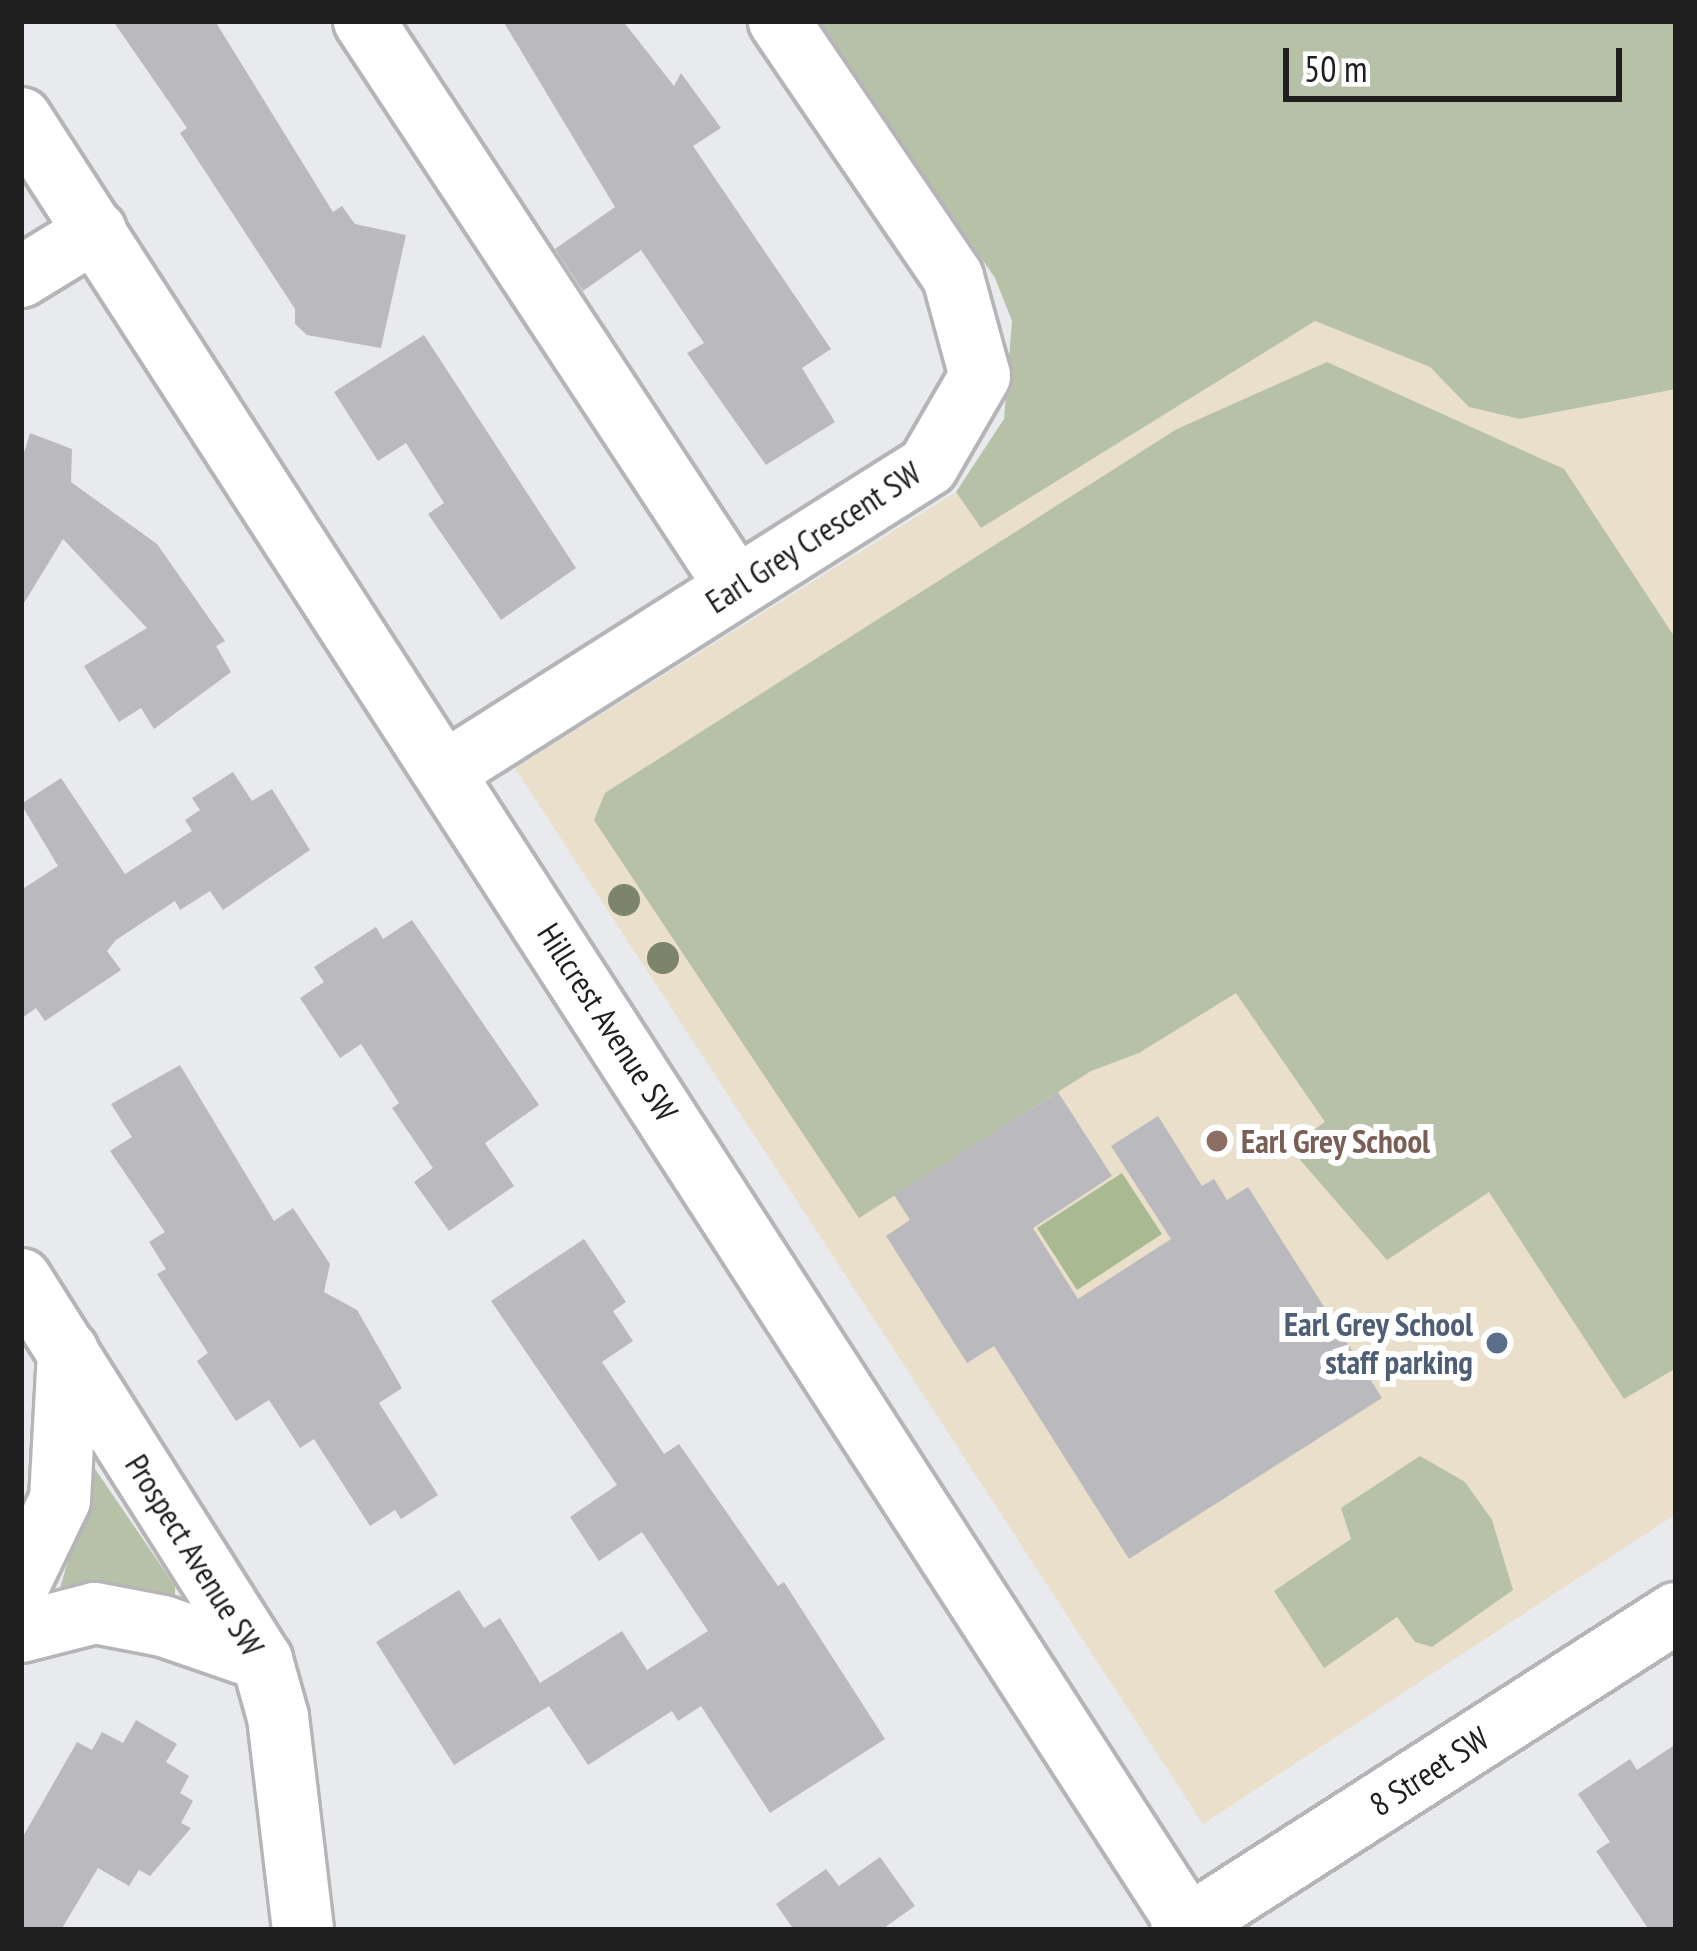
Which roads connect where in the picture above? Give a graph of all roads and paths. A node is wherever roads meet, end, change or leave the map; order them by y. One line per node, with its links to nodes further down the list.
1 (364, 21): 6 (street)
2 (779, 21): 6 (street, Earl Grey Crescent SW)
3 (21, 118): 4 (street, Hillcrest Avenue SW)
4 (95, 231): 5 (street); 7 (street, Hillcrest Avenue SW)
5 (21, 277)
6 (736, 586): 7 (street, Earl Grey Crescent SW)
7 (446, 771): 14 (street, Hillcrest Avenue SW)
8 (21, 1279): 9 (street, Prospect Avenue SW)
9 (68, 1351): 10 (street); 13 (street, Prospect Avenue SW)
10 (21, 1581)
11 (1676, 1613): 14 (street, 8 Street SW)
12 (21, 1632): 13 (street)
13 (262, 1660): 15 (street, Prospect Avenue SW)
14 (1187, 1928)
15 (303, 1930)

